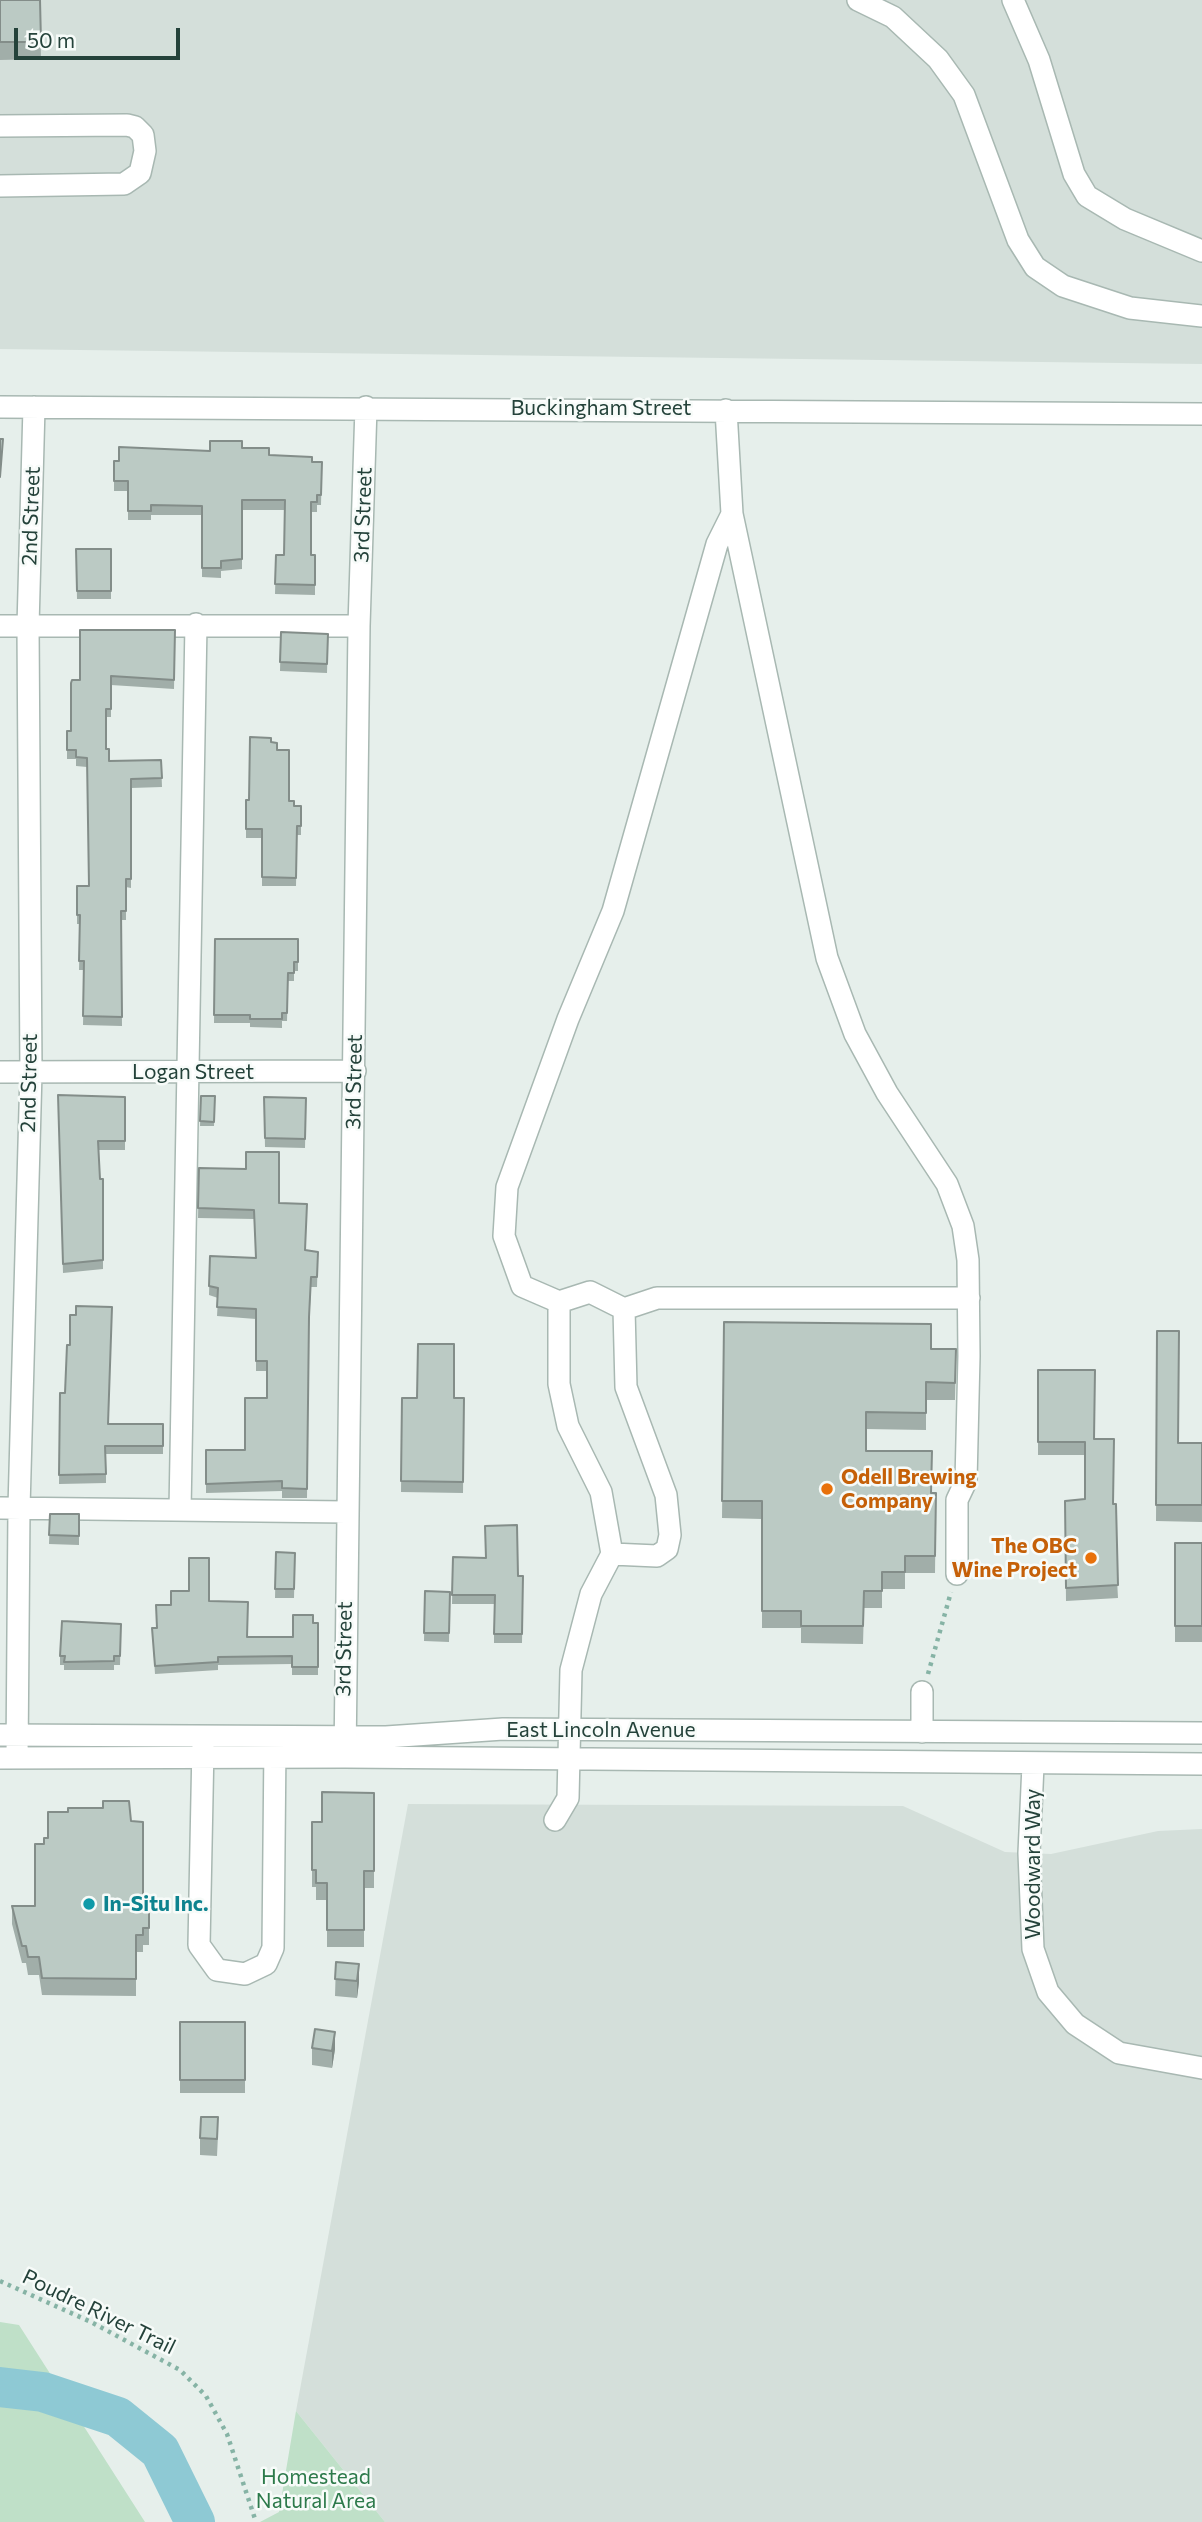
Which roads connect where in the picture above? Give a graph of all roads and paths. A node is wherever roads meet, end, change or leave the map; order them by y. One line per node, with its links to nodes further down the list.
1 (858, 0): 6 (street)
2 (1013, 0): 5 (street)
3 (0, 127): 4 (street)
4 (0, 186)
5 (1202, 251)
6 (1202, 316)
7 (0, 407): 8 (street, Buckingham Street)
8 (34, 407): 9 (street, Buckingham Street); 15 (street, 2nd Street)
9 (366, 407): 10 (street, Buckingham Street); 16 (street, 3rd Street)
10 (726, 410): 11 (street, Buckingham Street); 12 (street)
11 (1202, 414)
12 (732, 514): 21 (street); 22 (street)
13 (196, 624): 15 (street); 16 (street); 20 (street)
14 (0, 626): 15 (street)
15 (27, 626): 19 (street, 2nd Street)
16 (359, 626): 17 (street, 3rd Street)
17 (355, 1071): 20 (street, Logan Street); 26 (street, 3rd Street)
18 (0, 1072): 19 (street, Logan Street)
19 (31, 1072): 20 (street, Logan Street); 24 (street, 2nd Street)
20 (189, 1073): 25 (street)
21 (969, 1298): 23 (street); 28 (street)
22 (559, 1302): 23 (street); 27 (street)
23 (624, 1309): 27 (street)
24 (9, 1508): 25 (street); 33 (street, 2nd Street)
25 (180, 1510): 26 (street)
26 (346, 1512): 36 (street, 3rd Street)
27 (611, 1554): 30 (street)
28 (957, 1574): 29 (path)
29 (922, 1692): 31 (street)
30 (568, 1729): 31 (street, East Lincoln Avenue); 36 (street, East Lincoln Avenue); 39 (street)
31 (922, 1732): 32 (street, East Lincoln Avenue)
32 (1202, 1733)
33 (9, 1735): 35 (street, East Lincoln Avenue); 37 (street, 2nd Street)
34 (275, 1735): 35 (street, East Lincoln Avenue); 36 (street, East Lincoln Avenue); 38 (street)
35 (203, 1747): 37 (street, East Lincoln Avenue); 38 (street, East Lincoln Avenue); 38 (street)
36 (345, 1747): 38 (street, East Lincoln Avenue); 39 (street, East Lincoln Avenue)
37 (9, 1758)
38 (275, 1758)
39 (568, 1759): 41 (street, East Lincoln Avenue); 42 (street)
40 (1202, 1764): 41 (street, East Lincoln Avenue)
41 (1033, 1765): 43 (street, Woodward Way)
42 (555, 1820)
43 (1202, 2068)
44 (0, 2281): 45 (path, Poudre River Trail)
45 (256, 2522)

